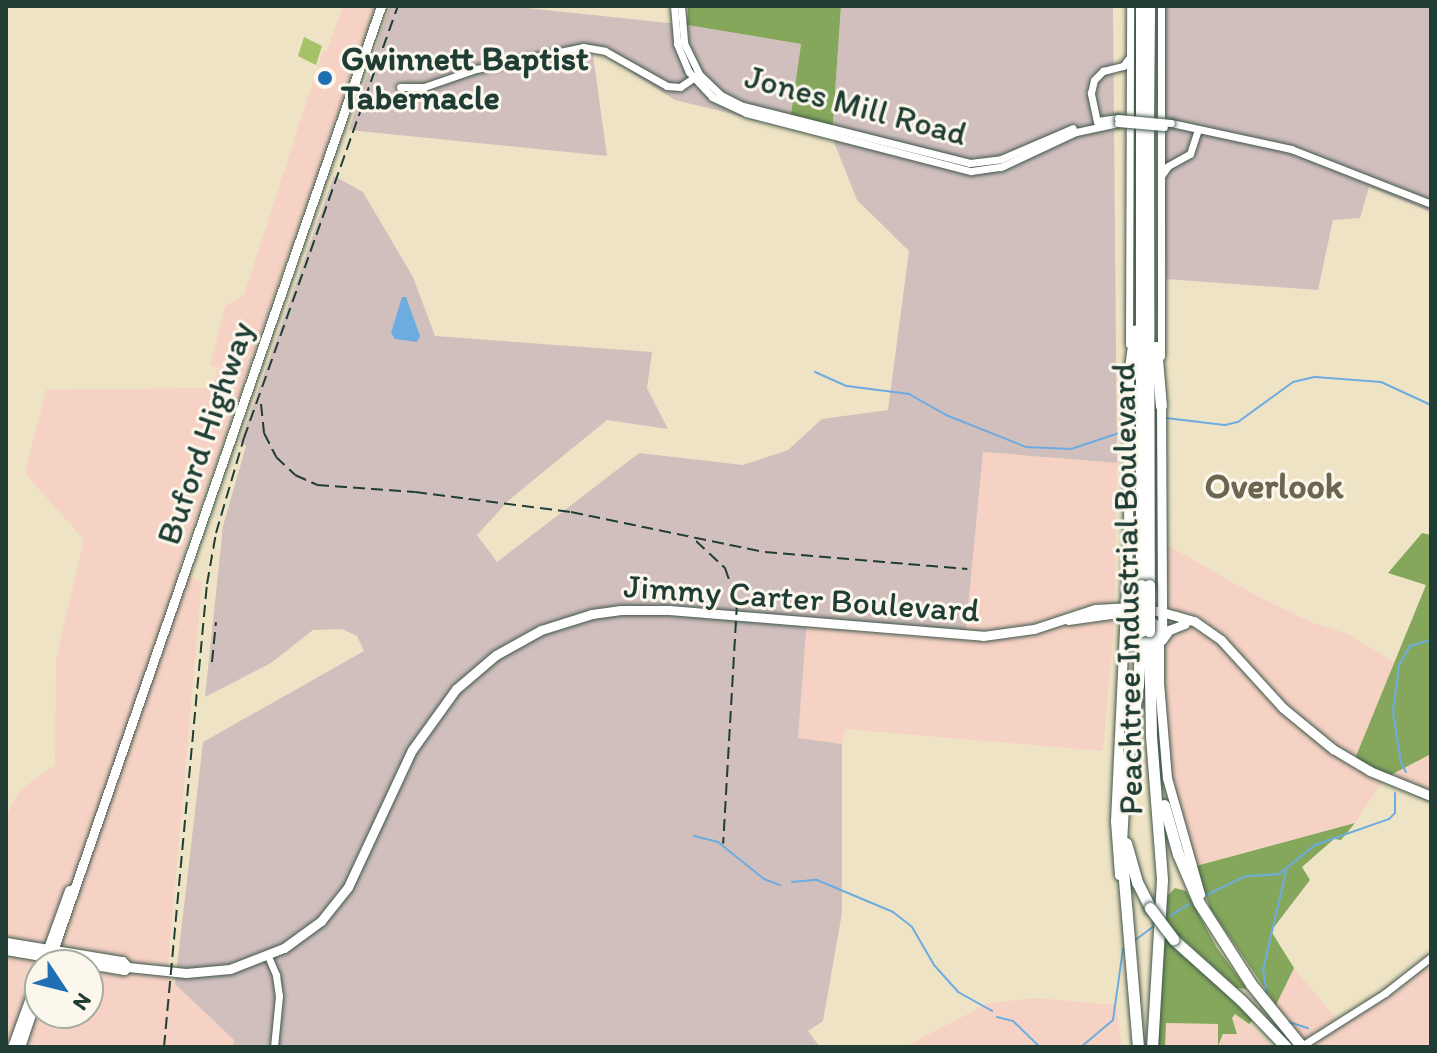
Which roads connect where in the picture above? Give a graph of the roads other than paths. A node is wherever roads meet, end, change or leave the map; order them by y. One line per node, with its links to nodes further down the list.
1 (381, 6): 46 (main road, Buford Highway)
2 (674, 6): 10 (street, Jones Mill Road)
3 (681, 6): 10 (street, Jones Mill Road)
4 (1130, 6): 8 (street, Peachtree Industrial Boulevard)
5 (1141, 6): 17 (highway, Peachtree Industrial Boulevard)
6 (1149, 6): 17 (highway, Peachtree Industrial Boulevard)
7 (1161, 6): 22 (street, Peachtree Industrial Boulevard)
8 (1130, 56): 9 (street); 11 (street, Peachtree Industrial Boulevard)
9 (1115, 68): 11 (street); 13 (street)
10 (696, 76): 12 (street, Jones Mill Road); 23 (street, Jones Mill Road)
11 (1130, 79): 29 (street, Peachtree Industrial Boulevard)
12 (400, 87)
13 (1094, 110): 14 (street); 15 (street); 16 (street)
14 (1114, 121): 15 (street); 18 (street, bridge); 20 (street, Jones Mill Road)
15 (1097, 123): 16 (street, Jones Mill Road); 20 (street, Jones Mill Road)
16 (1086, 124): 23 (street, Jones Mill Road)
17 (1144, 128): 27 (highway, Peachtree Industrial Boulevard); 28 (highway, Peachtree Industrial Boulevard)
18 (1198, 129): 19 (street); 21 (street)
19 (1211, 132): 21 (street); 26 (street)
20 (1061, 139): 23 (street, Jones Mill Road)
21 (1195, 142): 24 (street)
22 (1160, 154): 24 (street); 25 (street, Peachtree Industrial Boulevard)
23 (1006, 161)
24 (1174, 162): 25 (street)
25 (1160, 178): 30 (street, Peachtree Industrial Boulevard)
26 (1431, 204)
27 (1149, 270): 30 (highway); 32 (highway, Peachtree Industrial Boulevard)
28 (1140, 286): 29 (highway); 32 (highway, Peachtree Industrial Boulevard)
29 (1129, 376): 31 (main road, Peachtree Industrial Boulevard)
30 (1161, 406): 32 (main road, Peachtree Industrial Boulevard)
31 (1128, 548): 32 (main road); 33 (main road, Peachtree Industrial Boulevard)
32 (1155, 590): 34 (main road); 38 (main road); 39 (highway, Peachtree Industrial Boulevard, bridge)
33 (1126, 594): 34 (main road); 34 (main road)
34 (1143, 612): 35 (main road, Jimmy Carter Boulevard); 36 (main road, Jimmy Carter Boulevard); 37 (main road, Jimmy Carter Boulevard); 38 (main road, Jimmy Carter Boulevard); 40 (main road); 40 (main road); 41 (main road, Peachtree Industrial Boulevard); 42 (main road)
35 (1080, 619): 36 (main road, Jimmy Carter Boulevard); 40 (main road)
36 (1065, 620): 55 (main road, Jimmy Carter Boulevard)
37 (1185, 624): 38 (main road, Jimmy Carter Boulevard); 41 (main road)
38 (1204, 627): 44 (main road, Jimmy Carter Boulevard)
39 (1145, 631): 43 (highway, Peachtree Industrial Boulevard); 45 (highway, Peachtree Industrial Boulevard)
40 (1124, 635): 47 (main road)
41 (1162, 640): 42 (main road, Peachtree Industrial Boulevard)
42 (1161, 687): 48 (main road)
43 (1154, 766): 48 (highway); 64 (highway, Peachtree Industrial Boulevard)
44 (1431, 796)
45 (1123, 827): 47 (highway); 65 (highway, bridge)
46 (76, 876): 49 (main road, Buford Highway); 52 (main road, Buford Highway)
47 (1123, 894): 63 (highway)
48 (1209, 919): 66 (highway)
49 (60, 931): 53 (main road, Buford Highway); 54 (main road)
50 (6, 942): 51 (main road, Jimmy Carter Boulevard)
51 (27, 949)
52 (50, 949)
53 (51, 949)
54 (68, 949)
55 (268, 956): 59 (main road, Jimmy Carter Boulevard); 62 (street)
56 (1431, 957): 66 (street)
57 (104, 958): 59 (main road, Jimmy Carter Boulevard)
58 (104, 966): 59 (main road, Jimmy Carter Boulevard)
59 (128, 967)
60 (24, 1012): 61 (main road, Buford Highway)
61 (12, 1047)
62 (274, 1047)
63 (1138, 1047)
64 (1152, 1047)
65 (1286, 1047)
66 (1301, 1047)

